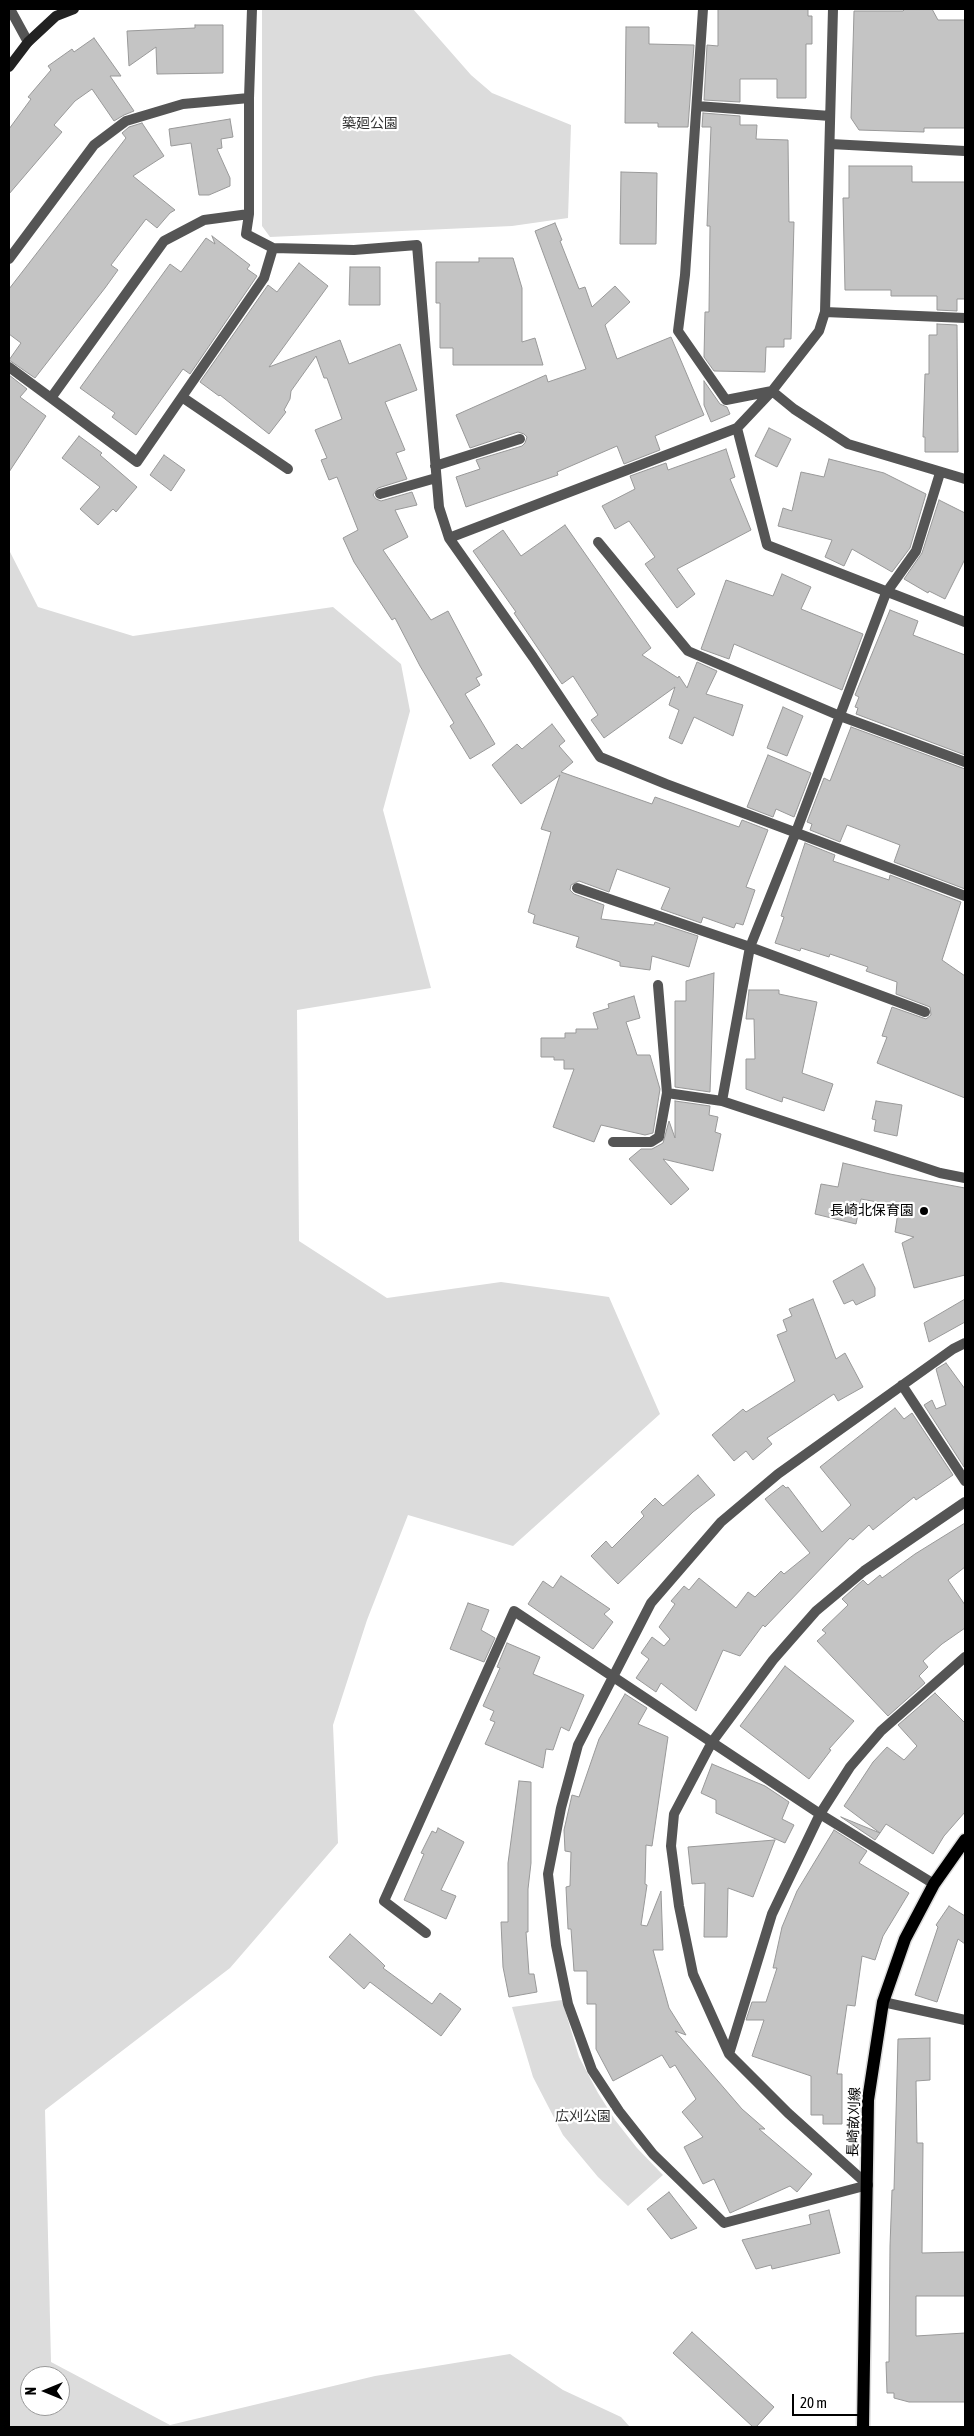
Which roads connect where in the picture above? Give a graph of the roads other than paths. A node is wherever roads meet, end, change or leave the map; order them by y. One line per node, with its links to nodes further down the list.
1 (10, 9): 6 (street)
2 (74, 9): 6 (street)
3 (252, 9): 8 (street)
4 (703, 9): 9 (street)
5 (833, 9): 10 (street)
6 (28, 42): 7 (street)
7 (9, 66)
8 (249, 98): 13 (street); 15 (street)
9 (697, 106): 10 (street); 19 (street)
10 (830, 116): 11 (street)
11 (830, 144): 12 (street); 16 (street)
12 (965, 151)
13 (249, 214): 14 (street); 21 (street)
14 (273, 248): 20 (street); 24 (street)
15 (9, 259)
16 (825, 312): 17 (street); 19 (street)
17 (965, 318)
18 (9, 367): 21 (street)
19 (772, 391): 22 (street); 26 (street)
20 (182, 397): 21 (street); 25 (street)
21 (51, 398)
22 (737, 428): 30 (street); 32 (street)
23 (520, 439): 24 (street)
24 (435, 466): 27 (street)
25 (288, 469)
26 (940, 473): 28 (street); 32 (street)
27 (436, 478): 29 (street); 30 (street)
28 (965, 479)
29 (380, 494)
30 (449, 538): 36 (street)
31 (598, 542): 34 (street)
32 (886, 593): 33 (street); 34 (street)
33 (965, 622)
34 (840, 716): 35 (street); 36 (street)
35 (965, 762)
36 (796, 832): 38 (street); 39 (street)
37 (577, 888): 39 (street)
38 (965, 896)
39 (750, 947): 41 (street); 43 (street)
40 (658, 985): 42 (street)
41 (925, 1012)
42 (667, 1093): 43 (street); 44 (street)
43 (722, 1101): 45 (street)
44 (613, 1142)
45 (965, 1178)
46 (965, 1343): 47 (street)
47 (902, 1385): 48 (street); 51 (street)
48 (965, 1481)
49 (965, 1502): 52 (street)
50 (965, 1657): 53 (street)
51 (613, 1676): 52 (street); 56 (street); 60 (street)
52 (712, 1742): 53 (street); 59 (street)
53 (820, 1814): 55 (street); 59 (street)
54 (965, 1840): 55 (main road, 長崎畝刈線)
55 (934, 1884): 57 (main road, 長崎畝刈線)
56 (426, 1934)
57 (883, 2002): 58 (street); 60 (main road, 長崎畝刈線)
58 (965, 2020)
59 (729, 2054): 60 (street)
60 (868, 2185): 61 (main road, 長崎畝刈線)
61 (863, 2427)

